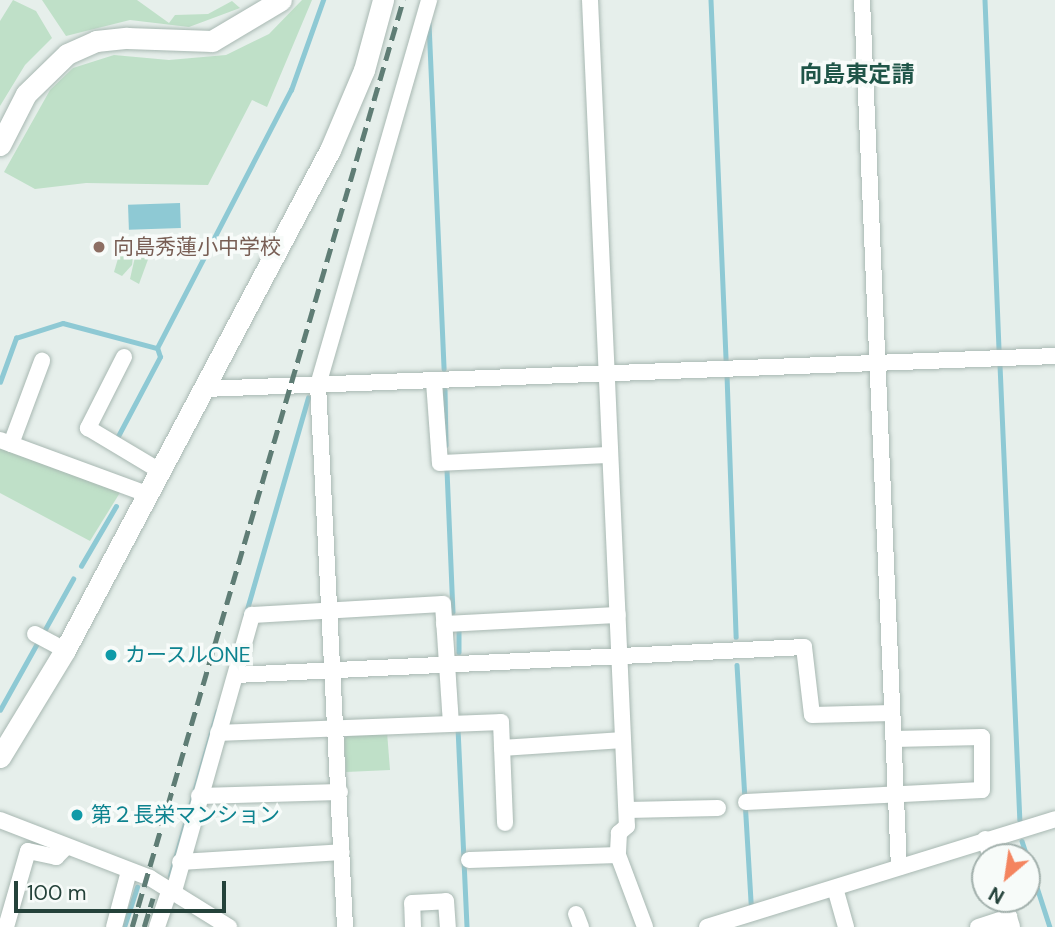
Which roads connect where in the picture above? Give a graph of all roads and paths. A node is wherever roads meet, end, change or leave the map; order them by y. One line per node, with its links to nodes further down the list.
1 (281, 0): 6 (street)
2 (383, 0): 14 (street)
3 (429, 0): 13 (street)
4 (590, 0): 11 (street)
5 (862, 0): 10 (street)
6 (0, 145)
7 (1055, 356): 10 (street)
8 (124, 357): 17 (street)
9 (42, 361): 15 (street)
10 (877, 365): 11 (street); 28 (street)
11 (607, 375): 12 (street); 16 (street)
12 (434, 382): 13 (street); 16 (street)
13 (318, 385): 14 (street); 19 (street)
14 (204, 389): 17 (street)
15 (5, 442): 18 (street)
16 (610, 455): 20 (street)
17 (160, 471): 18 (street)
18 (148, 494): 23 (street)
19 (331, 611): 21 (street); 26 (street); 27 (street)
20 (618, 615): 21 (street); 24 (street)
21 (444, 624): 25 (street)
22 (39, 637): 23 (street)
23 (65, 650): 35 (street)
24 (620, 653): 25 (street); 28 (street); 33 (street)
25 (446, 661): 26 (street); 29 (street)
26 (333, 668): 27 (street); 30 (street)
27 (236, 675): 31 (street)
28 (892, 713): 32 (street)
29 (451, 724): 30 (street); 34 (street)
30 (336, 728): 31 (street); 36 (street)
31 (218, 733): 37 (street)
32 (894, 739): 38 (street); 38 (street)
33 (623, 740): 34 (street); 41 (street)
34 (502, 748): 44 (street)
35 (0, 757)
36 (340, 792): 37 (street); 48 (street)
37 (199, 796): 51 (street)
38 (897, 799): 39 (street); 52 (street)
39 (746, 802)
40 (718, 808): 41 (street)
41 (626, 810): 49 (street)
42 (1055, 819): 45 (street)
43 (0, 820): 47 (street)
44 (505, 823)
45 (985, 839): 46 (street); 52 (street)
46 (986, 843)
47 (65, 848): 53 (street); 58 (street)
48 (342, 852): 51 (street); 62 (street)
49 (618, 855): 50 (street); 65 (street)
50 (469, 860)
51 (180, 862): 55 (street)
52 (899, 867): 54 (street)
53 (129, 872): 55 (street); 59 (street)
54 (835, 888): 56 (street); 67 (street)
55 (172, 890): 60 (street); 61 (street)
56 (760, 920): 66 (street)
57 (1011, 922): 68 (street)
58 (12, 926)
59 (114, 927)
60 (157, 927)
61 (229, 927)
62 (345, 927)
63 (413, 927): 64 (street)
64 (448, 927)
65 (645, 927)
66 (707, 927)
67 (846, 927)
68 (978, 927)

